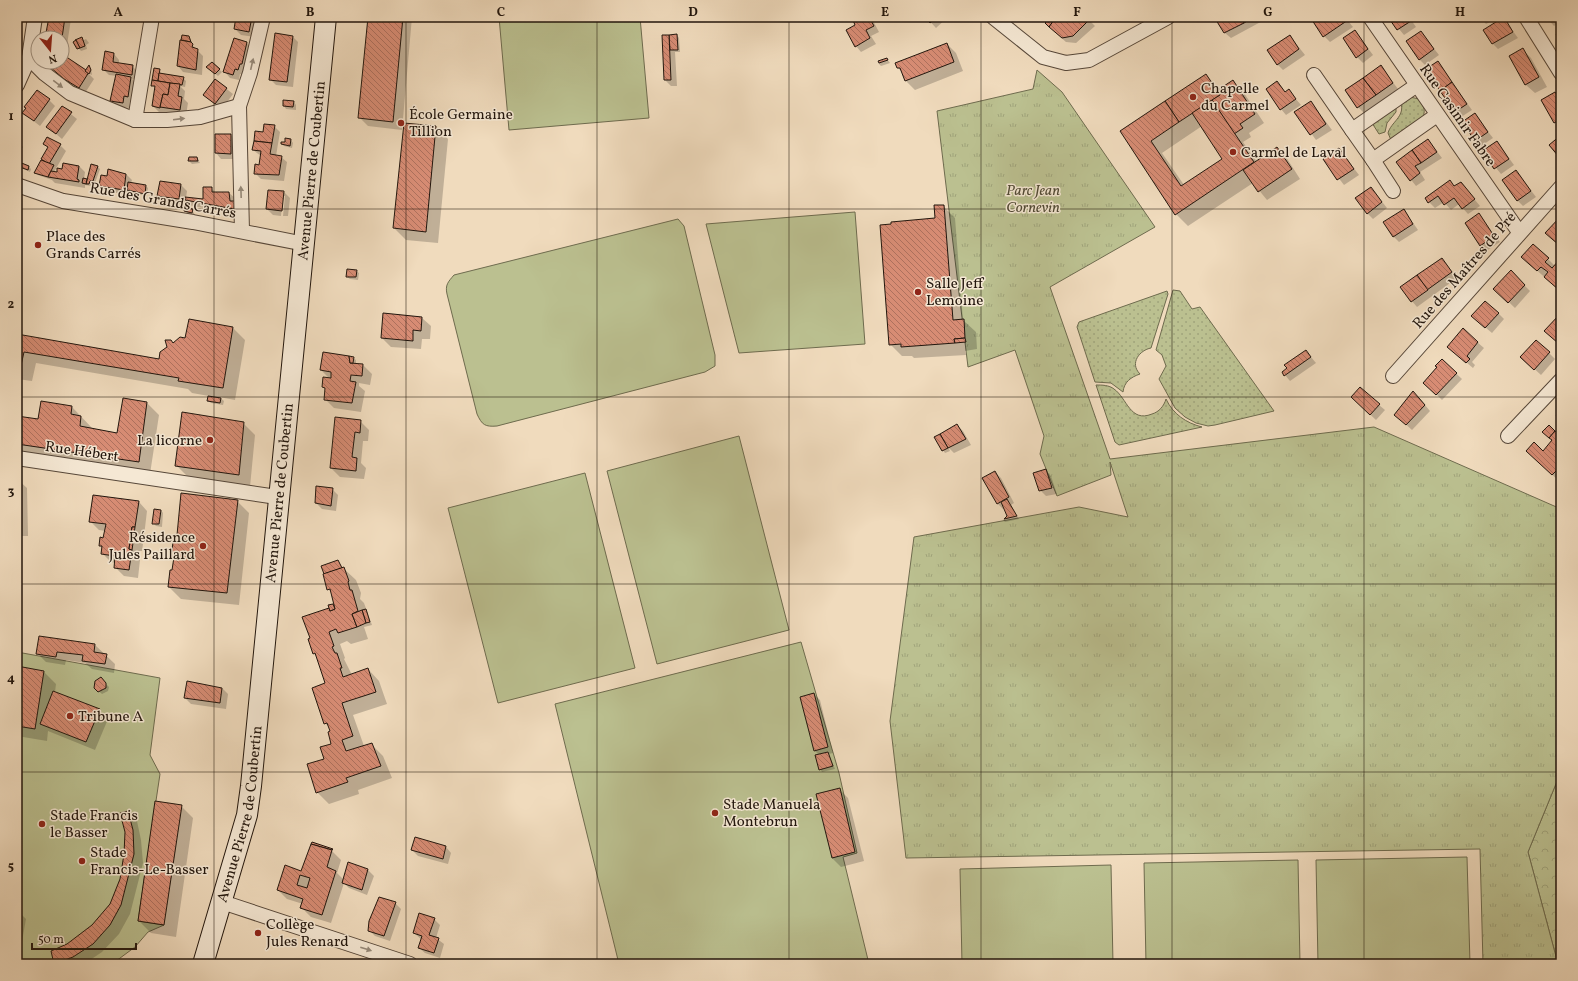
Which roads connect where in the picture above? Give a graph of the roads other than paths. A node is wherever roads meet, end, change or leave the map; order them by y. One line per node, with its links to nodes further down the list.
1 (35, 17): 9 (street)
2 (152, 17): 16 (street)
3 (263, 17): 14 (street, one-way to 3)
4 (326, 17): 24 (street, Avenue Pierre de Coubertin)
5 (994, 17): 6 (street)
6 (1168, 17)
7 (1370, 17): 13 (street, Rue Casimir Fabre)
8 (1526, 17): 10 (street)
9 (29, 58): 12 (street); 16 (street, one-way to 16)
10 (1561, 73)
11 (1314, 75): 17 (street)
12 (17, 85)
13 (1417, 85): 15 (street, Rue Casimir Fabre); 17 (street)
14 (238, 106): 16 (street, one-way to 14); 22 (street, one-way to 14)
15 (1437, 115): 18 (street); 23 (street, Rue Casimir Fabre)
16 (135, 120)
17 (1352, 130): 18 (street)
18 (1373, 160): 21 (street)
19 (17, 185): 22 (street, Rue des Grands Carrés)
20 (1561, 187): 23 (street, Rue des Maîtres de Pré)
21 (1393, 191)
22 (242, 231): 24 (street, Rue des Grands Carrés)
23 (1519, 232): 25 (street, Rue des Maîtres de Pré)
24 (305, 244): 29 (street, Avenue Pierre de Coubertin)
25 (1393, 376)
26 (1561, 380): 27 (street)
27 (1508, 436)
28 (17, 458): 29 (street, Rue Hébert)
29 (277, 497): 30 (street, Avenue Pierre de Coubertin)
30 (222, 902): 31 (street, Avenue Pierre de Coubertin); 32 (street, one-way to 32)
31 (203, 964)
32 (410, 964)

